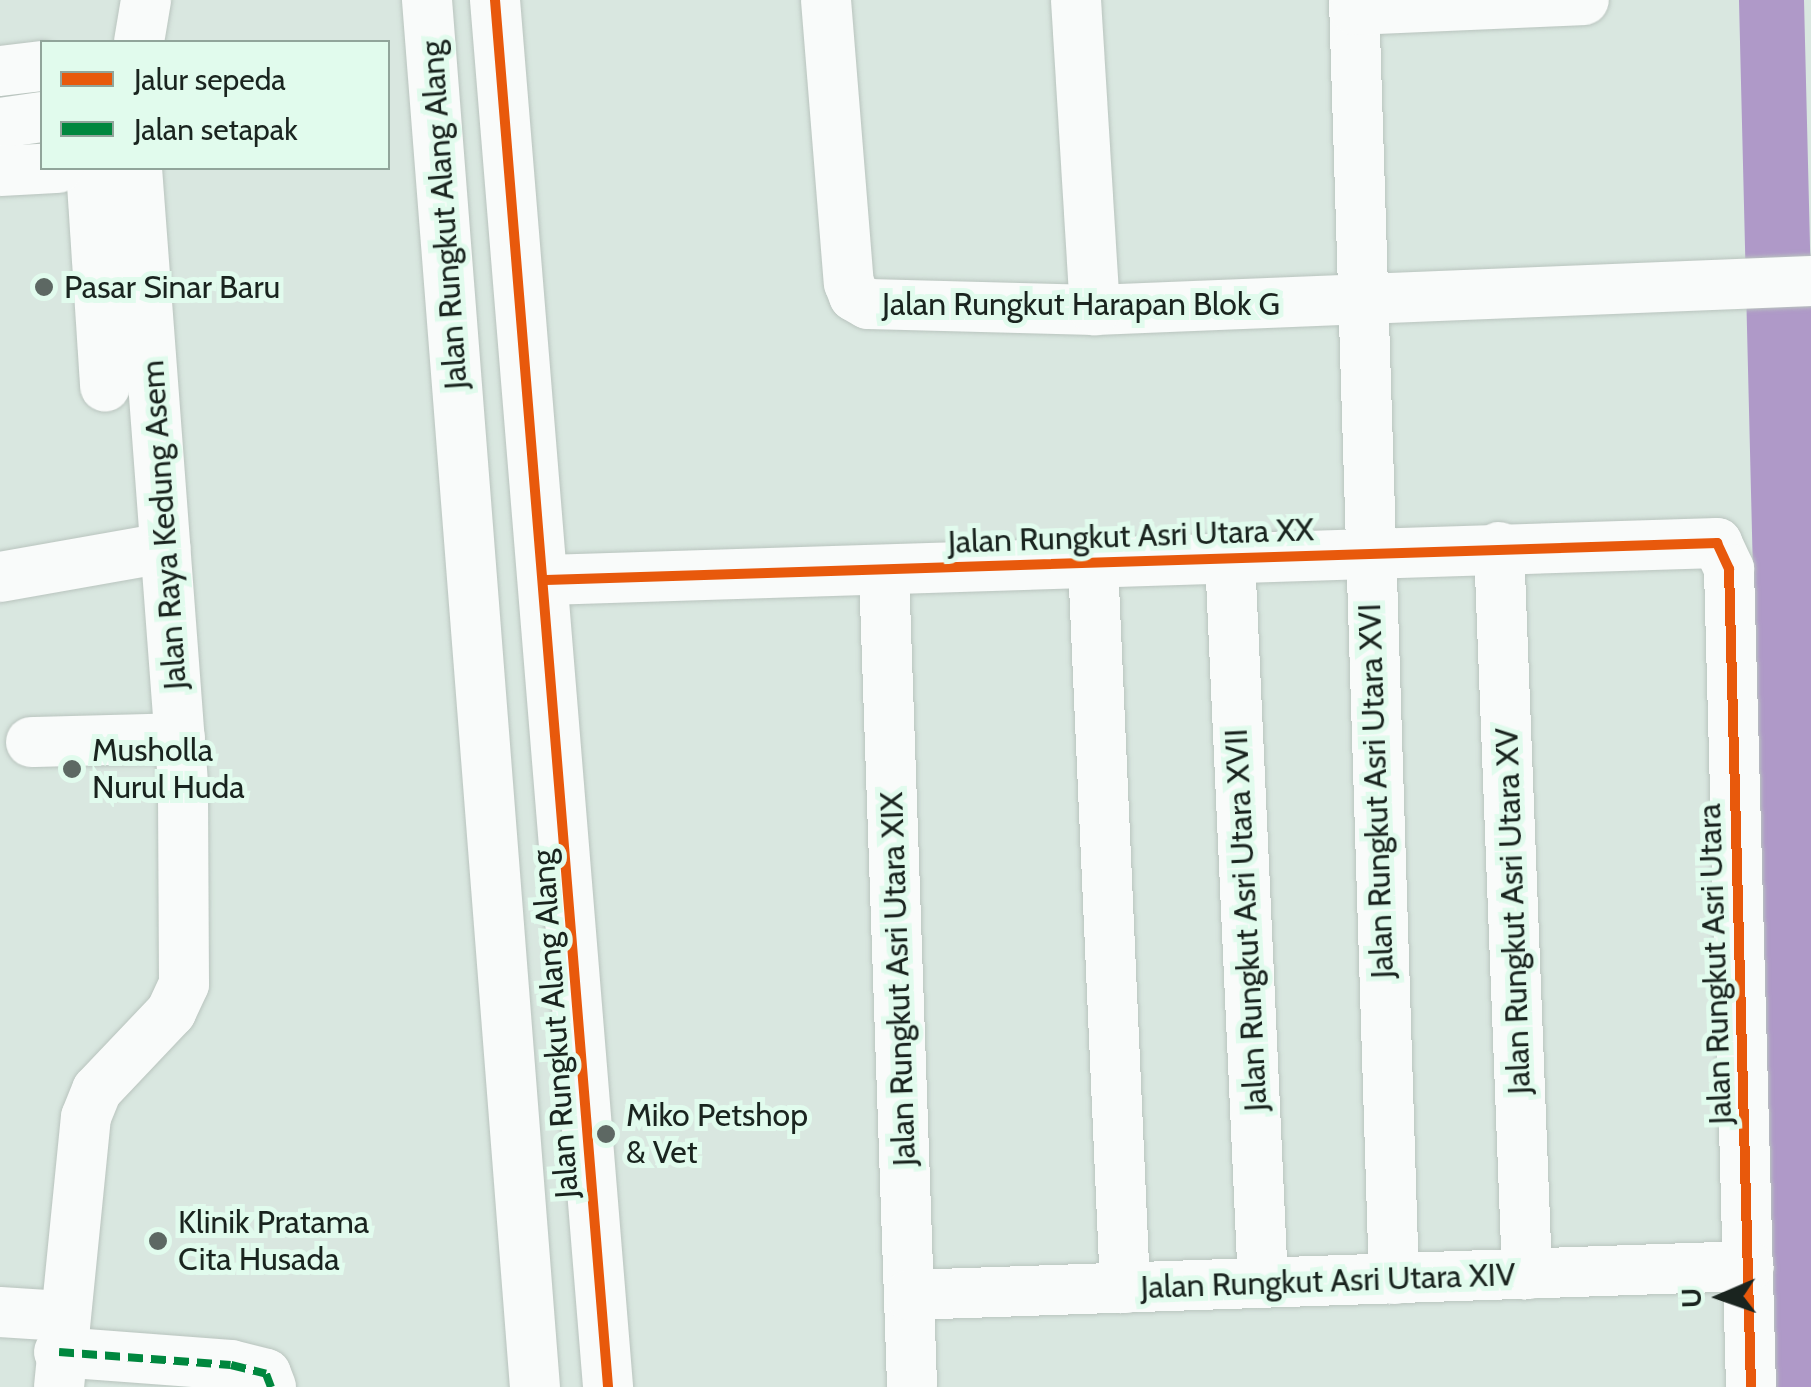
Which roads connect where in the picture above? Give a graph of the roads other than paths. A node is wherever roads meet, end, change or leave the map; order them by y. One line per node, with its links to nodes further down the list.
1 (146, 0): 8 (street)
2 (427, 0): 41 (street, Jalan Rungkut Alang Alang)
3 (496, 0): 29 (street, Jalan Rungkut Alang Alang)
4 (826, 0): 19 (street, Jalan Rungkut Harapan Blok G)
5 (1076, 0): 19 (street)
6 (1584, 0): 7 (street)
7 (1354, 5): 18 (street, Jalan Rungkut Asri Utara XVI)
8 (139, 40)
9 (40, 66): 10 (street)
10 (0, 71)
11 (40, 118): 12 (street)
12 (0, 123)
13 (40, 169): 16 (street)
14 (91, 170): 20 (street)
15 (136, 170): 22 (street, Jalan Raya Kedung Asem)
16 (0, 171)
17 (1808, 281): 18 (street, Jalan Rungkut Harapan Blok G)
18 (1368, 303): 19 (street, Jalan Rungkut Harapan Blok G); 24 (street, Jalan Rungkut Asri Utara XVI)
19 (1095, 310)
20 (105, 387)
21 (1717, 543): 23 (street, Jalan Rungkut Asri Utara XX); 32 (street, Jalan Rungkut Asri Utara)
22 (165, 548): 28 (street); 30 (street, Jalan Raya Kedung Asem)
23 (1499, 548): 24 (street, Jalan Rungkut Asri Utara XX); 33 (street, Jalan Rungkut Asri Utara XV)
24 (1367, 553): 25 (street, Jalan Rungkut Asri Utara XX); 34 (street, Jalan Rungkut Asri Utara XVI)
25 (1230, 558): 26 (street, Jalan Rungkut Asri Utara XX); 35 (street, Jalan Rungkut Asri Utara XVII)
26 (1092, 563): 27 (street, Jalan Rungkut Asri Utara XX); 36 (street)
27 (884, 571): 29 (street, Jalan Rungkut Asri Utara XX); 37 (street, Jalan Rungkut Asri Utara XIX)
28 (0, 577)
29 (546, 580): 42 (street, Jalan Rungkut Alang Alang)
30 (180, 738): 31 (street); 39 (street, Jalan Raya Kedung Asem)
31 (32, 742)
32 (1748, 1266): 33 (street, Jalan Rungkut Asri Utara XIV); 44 (street, Jalan Rungkut Asri Utara)
33 (1527, 1274): 34 (street, Jalan Rungkut Asri Utara XIV)
34 (1394, 1278): 35 (street, Jalan Rungkut Asri Utara XIV)
35 (1262, 1283): 36 (street, Jalan Rungkut Asri Utara XIV)
36 (1125, 1288): 37 (street, Jalan Rungkut Asri Utara XIV)
37 (909, 1296): 43 (street, Jalan Rungkut Asri Utara XIX)
38 (0, 1312): 39 (street)
39 (60, 1352): 40 (street)
40 (271, 1387)
41 (535, 1387)
42 (608, 1387)
43 (912, 1387)
44 (1752, 1387)

